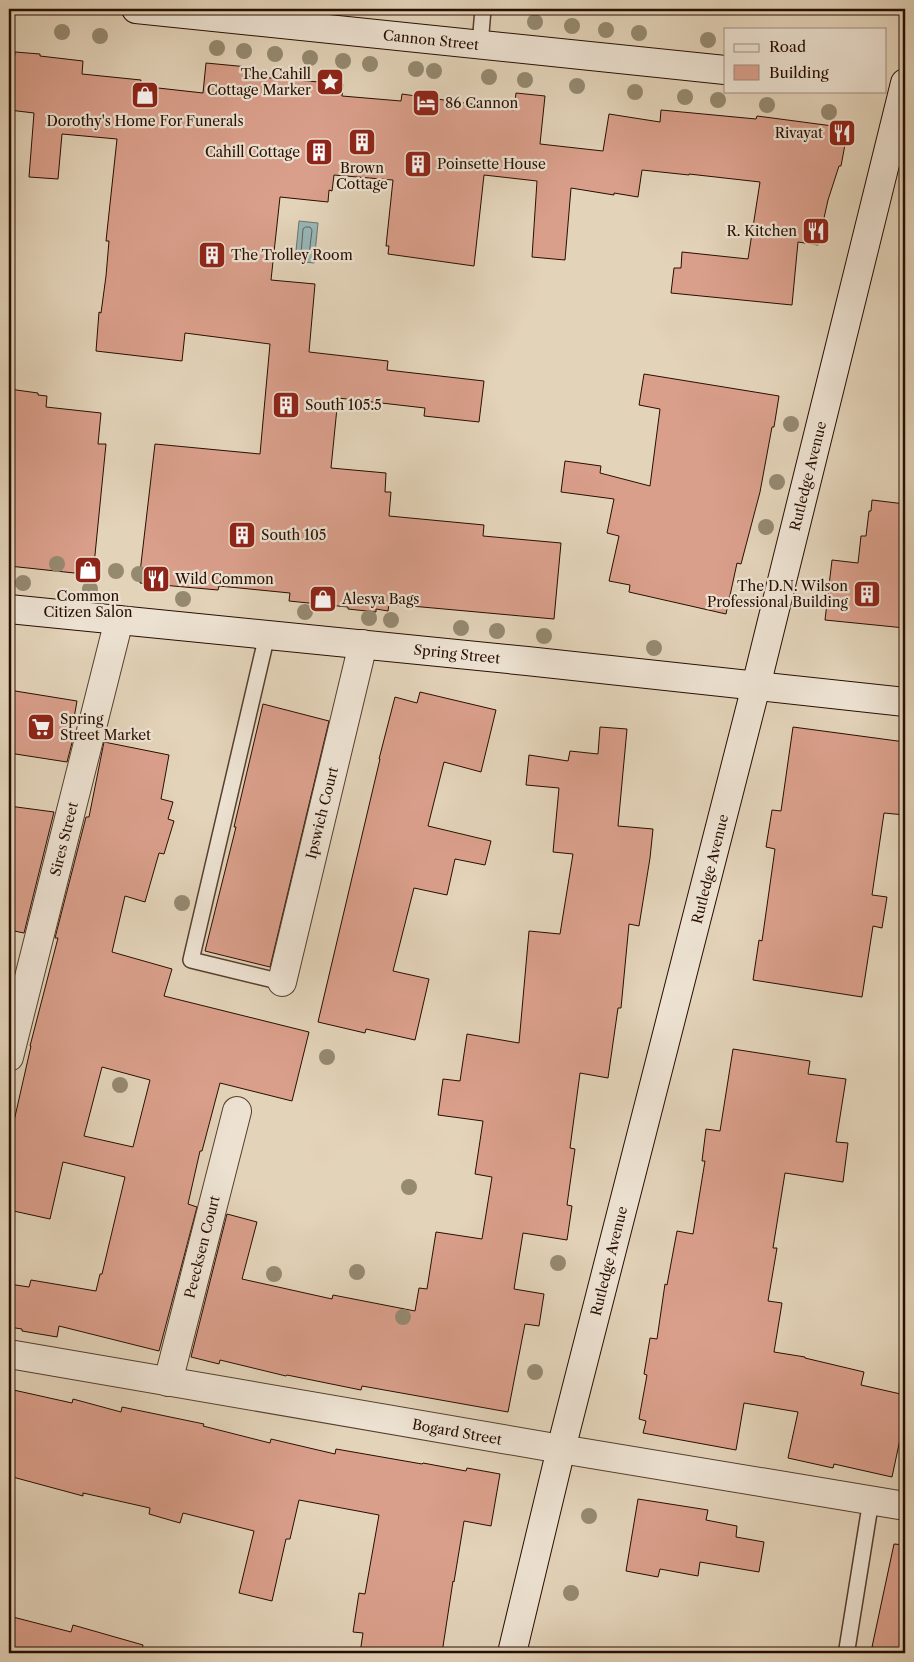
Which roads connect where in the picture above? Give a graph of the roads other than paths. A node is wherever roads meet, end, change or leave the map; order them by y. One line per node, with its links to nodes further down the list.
1 (136, 9): 3 (main road, Cannon Street)
2 (483, 9): 4 (lane)
3 (269, 16): 4 (main road, Cannon Street)
4 (480, 44): 5 (main road, Cannon Street)
5 (724, 70)
6 (900, 87): 11 (main road, Rutledge Avenue)
7 (9, 608): 8 (main road, Spring Street)
8 (119, 620): 9 (main road, Spring Street); 14 (main road, Sires Street)
9 (267, 634): 10 (main road, Spring Street); 13 (lane)
10 (363, 644): 11 (main road, Spring Street); 13 (main road, Ipswich Court)
11 (756, 686): 12 (main road, Spring Street); 18 (main road, Rutledge Avenue)
12 (905, 702)
13 (282, 982)
14 (9, 1057)
15 (237, 1111): 17 (main road, Peecksen Court)
16 (9, 1354): 17 (main road, Bogard Street)
17 (168, 1382): 18 (main road, Bogard Street)
18 (561, 1449): 19 (main road, Bogard Street); 22 (main road, Rutledge Avenue)
19 (871, 1500): 20 (main road, Bogard Street); 21 (lane)
20 (905, 1506)
21 (846, 1649)
22 (512, 1653)

